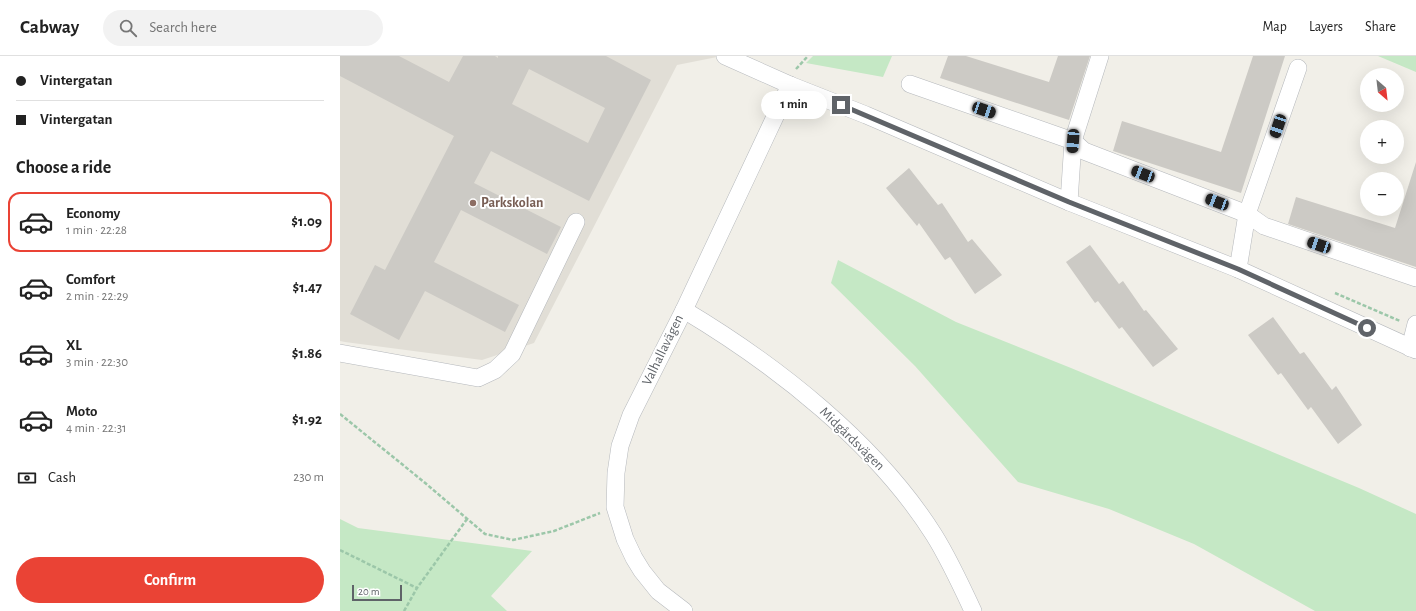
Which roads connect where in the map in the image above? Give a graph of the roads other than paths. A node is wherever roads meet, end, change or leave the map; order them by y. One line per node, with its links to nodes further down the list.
1 (725, 56): 4 (street)
2 (1100, 56): 6 (street)
3 (1298, 68): 8 (street)
4 (792, 78): 7 (street); 12 (street, Valhallavägen)
5 (910, 84): 6 (street)
6 (1073, 141): 7 (street); 8 (street)
7 (1069, 202): 10 (street)
8 (1247, 214): 10 (street); 11 (street)
9 (576, 222): 15 (street)
10 (1238, 269): 14 (street)
11 (1416, 278)
12 (684, 310): 16 (street, Valhallavägen); 17 (street, Midgårdsvägen)
13 (1416, 324): 14 (street)
14 (1413, 349)
15 (340, 353)
16 (684, 611)
17 (973, 611)

